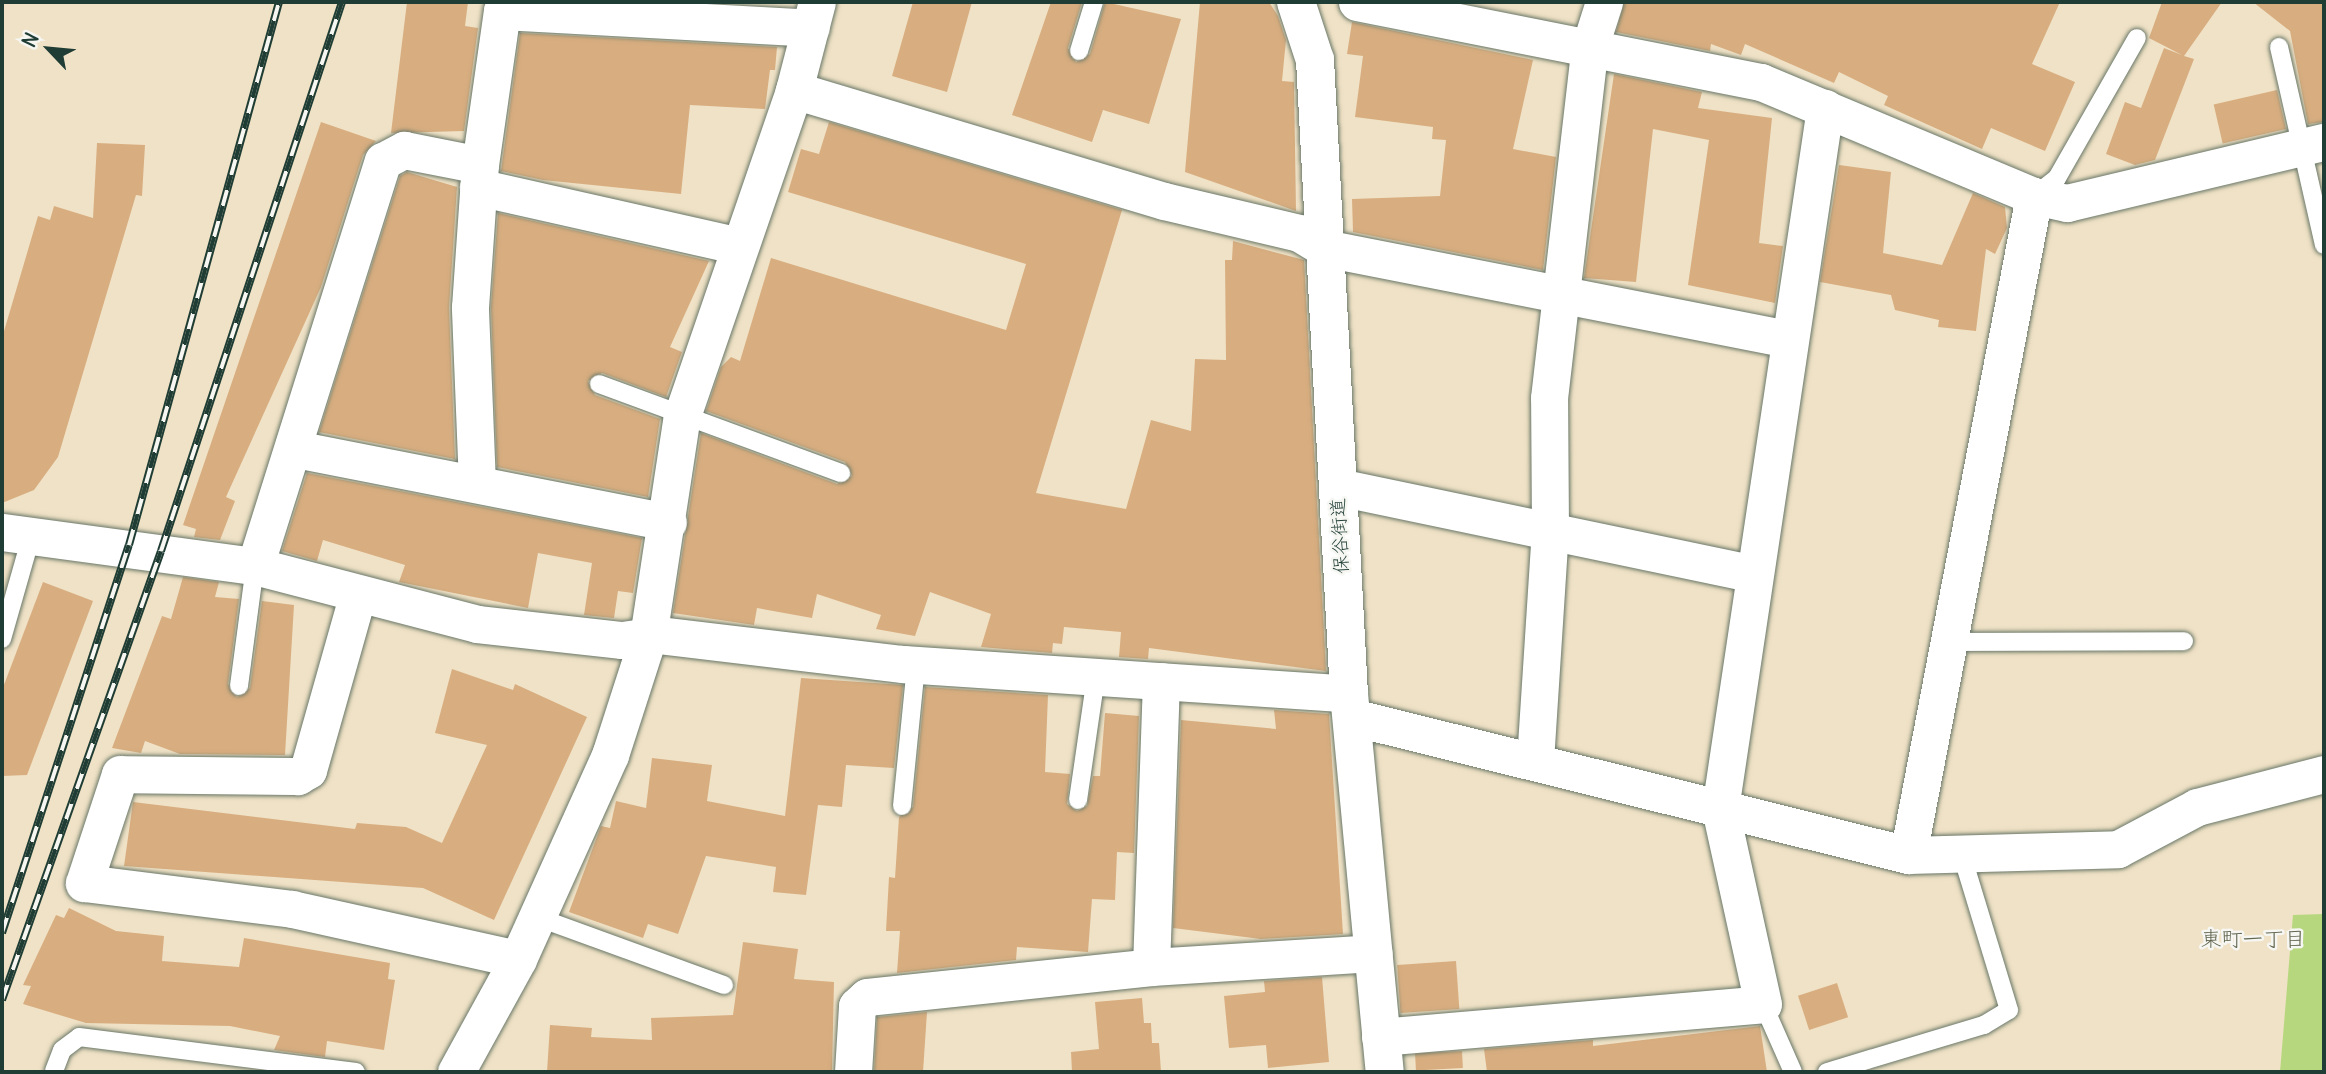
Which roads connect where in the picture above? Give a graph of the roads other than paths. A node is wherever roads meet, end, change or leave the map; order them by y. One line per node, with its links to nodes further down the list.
1 (1094, 2): 9 (lane)
2 (1296, 2): 17 (main road, 保谷街道)
3 (1357, 2): 7 (street)
4 (1604, 2): 7 (street)
5 (814, 15): 10 (street); 13 (street)
6 (2137, 38): 14 (lane)
7 (1590, 46): 11 (street); 18 (street)
8 (2279, 47): 12 (lane)
9 (1079, 51)
10 (794, 90): 16 (street); 17 (street)
11 (1825, 108): 14 (street); 19 (street)
12 (2313, 144): 14 (street); 15 (lane)
13 (479, 176): 16 (street); 22 (street); 24 (street)
14 (2034, 196): 35 (street)
15 (2324, 245)
16 (739, 246): 21 (street)
17 (1324, 248): 18 (street); 25 (main road, 保谷街道)
18 (1559, 295): 19 (street); 27 (street)
19 (1788, 340): 30 (street)
20 (599, 384): 21 (lane)
21 (682, 416): 23 (lane); 26 (street)
22 (295, 449): 24 (street); 29 (street)
23 (841, 473)
24 (478, 485): 26 (street)
25 (1338, 487): 27 (street); 40 (main road, 保谷街道)
26 (668, 522): 32 (street)
27 (1550, 529): 30 (street); 41 (street)
28 (17, 533): 29 (street); 33 (lane)
29 (255, 566): 31 (street); 39 (lane)
30 (1754, 574): 45 (street)
31 (357, 597): 32 (street); 50 (street)
32 (648, 637): 36 (street); 48 (street)
33 (2, 639)
34 (2184, 641): 35 (lane)
35 (1949, 642): 46 (street)
36 (916, 665): 37 (street); 44 (lane)
37 (1096, 677): 38 (street); 43 (lane)
38 (1160, 681): 40 (street); 51 (street)
39 (239, 686)
40 (1351, 705): 41 (street); 49 (main road, 保谷街道)
41 (1535, 761): 45 (street)
42 (2324, 774): 47 (street)
43 (1078, 800)
44 (902, 806)
45 (1720, 809): 46 (street); 53 (street)
46 (1908, 855): 47 (street)
47 (1962, 855): 60 (lane)
48 (537, 916): 50 (street); 52 (lane)
49 (1374, 953): 51 (street); 54 (main road, 保谷街道)
50 (518, 959): 57 (street)
51 (1151, 967): 58 (street)
52 (724, 985)
53 (1763, 1004): 54 (street); 59 (lane)
54 (1382, 1055)
55 (54, 1072): 56 (lane)
56 (356, 1072)
57 (456, 1072)
58 (853, 1072)
59 (1793, 1072)
60 (1828, 1072)

